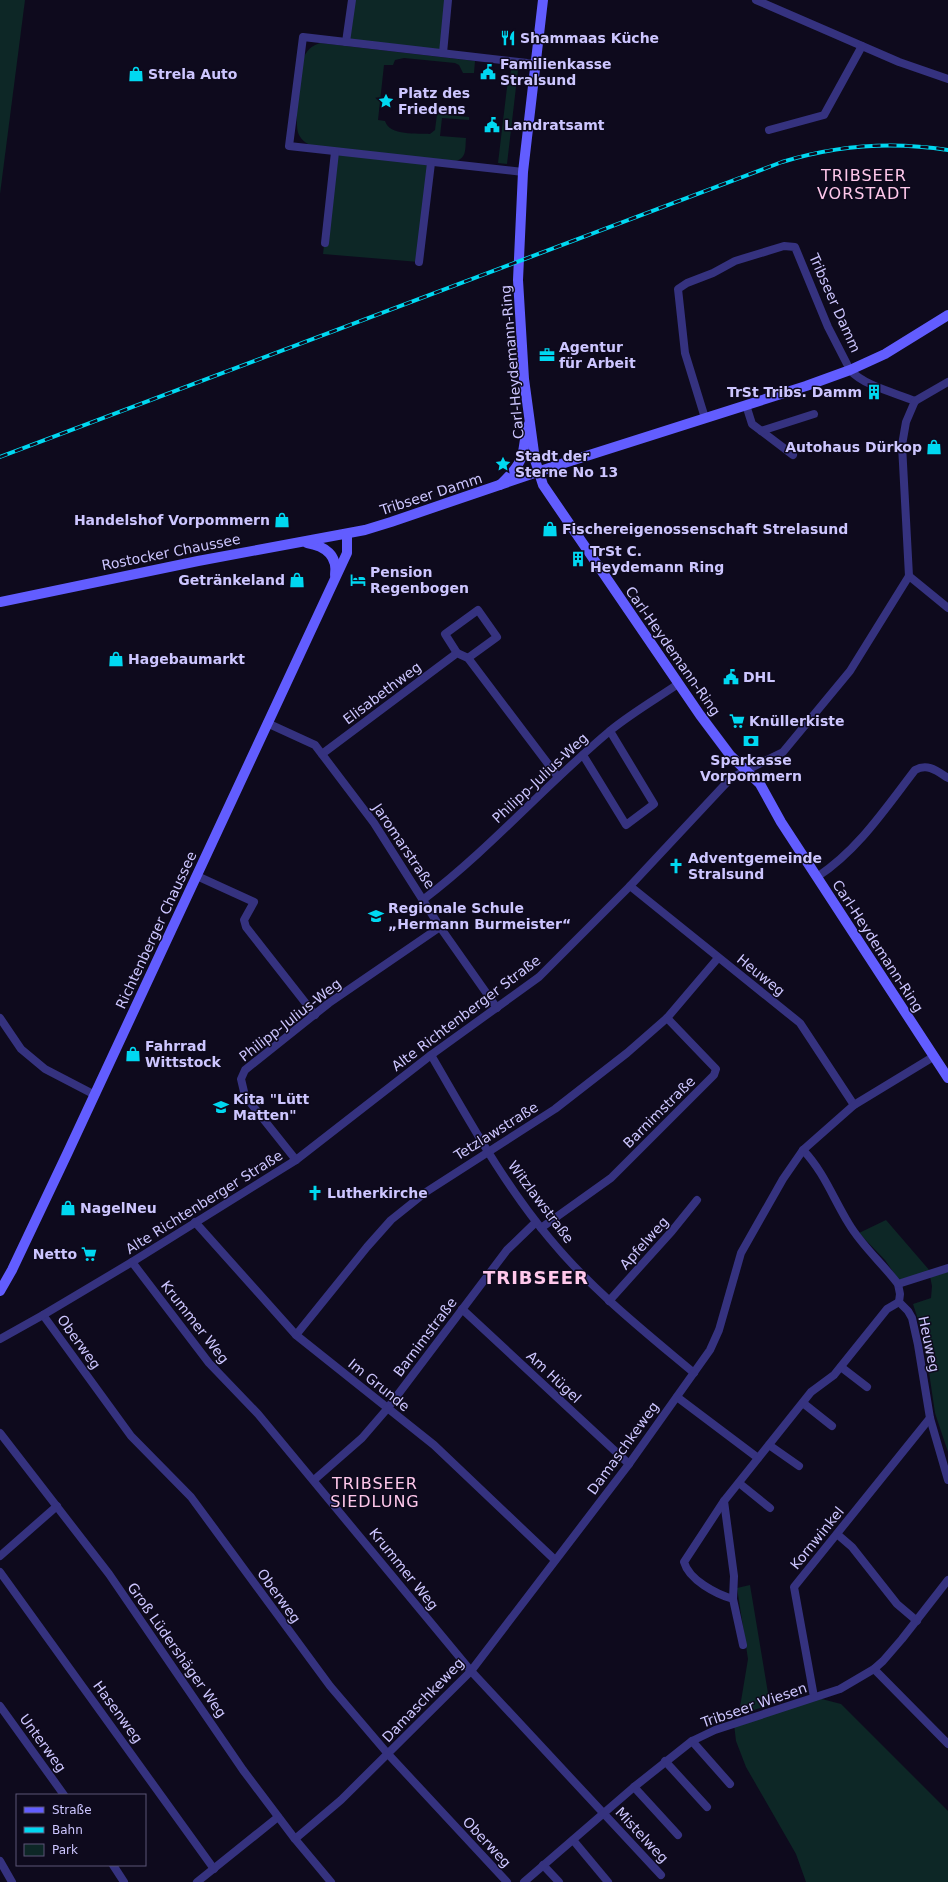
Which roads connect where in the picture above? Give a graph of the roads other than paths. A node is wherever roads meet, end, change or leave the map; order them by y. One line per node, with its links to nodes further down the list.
1 (352, 0): 5 (street)
2 (448, 0): 7 (street)
3 (543, 0): 8 (main road, Carl-Heydemann-Ring)
4 (756, 0): 6 (street)
5 (346, 42): 7 (street); 11 (street)
6 (862, 46): 9 (street); 10 (street)
7 (443, 53): 8 (street)
8 (536, 64): 13 (main road, Carl-Heydemann-Ring)
9 (948, 79)
10 (769, 130)
11 (335, 152): 12 (street); 14 (street)
12 (431, 162): 13 (street); 15 (street)
13 (523, 172): 23 (main road, Carl-Heydemann-Ring)
14 (325, 243)
15 (419, 262)
16 (948, 315): 17 (main road, Tribseer Damm)
17 (851, 370): 19 (street); 20 (main road, Tribseer Damm); 22 (street, Tribseer Damm)
18 (948, 382): 19 (street)
19 (915, 401): 30 (street)
20 (746, 405): 22 (main road, Tribseer Damm); 24 (street)
21 (814, 414): 24 (street)
22 (705, 418): 26 (main road, Tribseer Damm)
23 (530, 422): 26 (main road, Carl-Heydemann-Ring); 27 (main road)
24 (761, 431): 25 (street)
25 (793, 455)
26 (538, 472): 27 (main road, Tribseer Damm); 36 (main road, Carl-Heydemann-Ring)
27 (498, 487): 28 (main road, Tribseer Damm)
28 (347, 534): 29 (main road, Rostocker Chaussee); 31 (main road, Richtenberger Chaussee)
29 (297, 542): 31 (main road, Richtenberger Chaussee); 32 (main road, Rostocker Chaussee)
30 (910, 576): 33 (street); 41 (street, Alte Richtenberger Straße)
31 (334, 580): 37 (main road, Richtenberger Chaussee)
32 (0, 602)
33 (948, 608)
34 (457, 653): 35 (street); 35 (street); 39 (street, Elisabethweg)
35 (468, 658): 42 (street)
36 (678, 684): 38 (street, Philipp-Julius-Weg); 41 (main road, Carl-Heydemann-Ring)
37 (267, 723): 39 (street, Jaromarstraße); 44 (main road, Richtenberger Chaussee)
38 (610, 730): 40 (street, Philipp-Julius-Weg); 40 (street)
39 (322, 754): 47 (street, Jaromarstraße)
40 (583, 755): 42 (street, Philipp-Julius-Weg)
41 (745, 770): 45 (main road, Carl-Heydemann-Ring); 46 (street, Alte Richtenberger Straße)
42 (558, 777): 47 (street, Philipp-Julius-Weg)
43 (948, 778): 45 (street)
44 (197, 876): 51 (street); 57 (main road, Richtenberger Chaussee)
45 (817, 877): 55 (main road, Carl-Heydemann-Ring)
46 (630, 886): 49 (street, Heuweg); 50 (street, Alte Richtenberger Straße)
47 (424, 899): 48 (street, Jaromarstraße)
48 (440, 927): 50 (street, Jaromarstraße); 51 (street, Philipp-Julius-Weg)
49 (718, 958): 53 (street, Tetzlawstraße); 58 (street, Heuweg)
50 (497, 1008): 54 (street, Alte Richtenberger Straße)
51 (314, 1015): 61 (street, Philipp-Julius-Weg)
52 (0, 1018): 57 (street)
53 (667, 1018): 60 (street, Tetzlawstraße); 64 (street, Barnimstraße)
54 (432, 1055): 60 (street, Witzlawstraße); 61 (street, Alte Richtenberger Straße)
55 (932, 1057): 56 (main road, Carl-Heydemann-Ring); 58 (street, Damaschkeweg)
56 (948, 1078)
57 (95, 1095): 68 (main road, Richtenberger Chaussee)
58 (854, 1105): 59 (street, Damaschkeweg)
59 (803, 1150): 67 (street); 76 (street, Damaschkeweg)
60 (487, 1152): 64 (street, Witzlawstraße); 73 (street, Tetzlawstraße)
61 (296, 1160): 63 (street, Alte Richtenberger Straße)
62 (697, 1200): 69 (street, Apfelweg)
63 (195, 1222): 65 (street, Alte Richtenberger Straße); 73 (street, Im Grunde)
64 (538, 1225): 69 (street, Witzlawstraße); 71 (street, Barnimstraße)
65 (132, 1262): 72 (street, Alte Richtenberger Straße); 88 (street, Krummer Weg)
66 (948, 1268): 67 (street)
67 (898, 1284): 70 (street)
68 (0, 1291)
69 (609, 1301): 76 (street, Witzlawstraße)
70 (899, 1302): 75 (street); 81 (street, Heuweg)
71 (462, 1309): 80 (street, Barnimstraße); 86 (street, Am Hügel)
72 (44, 1315): 74 (street, Alte Richtenberger Straße); 108 (street, Oberweg)
73 (296, 1335): 80 (street, Im Grunde)
74 (0, 1339)
75 (841, 1367): 77 (street); 79 (street)
76 (694, 1373): 78 (street, Damaschkeweg)
77 (867, 1387)
78 (677, 1397): 85 (street); 86 (street, Damaschkeweg)
79 (803, 1403): 82 (street); 84 (street)
80 (387, 1409): 88 (street, Barnimstraße); 96 (street, Im Grunde)
81 (930, 1418): 89 (street, Heuweg); 94 (street, Kornwinkel)
82 (832, 1426)
83 (0, 1433): 92 (street, Groß Lüdershäger Weg)
84 (770, 1445): 85 (street); 87 (street)
85 (758, 1458): 90 (street)
86 (629, 1464): 96 (street, Damaschkeweg)
87 (799, 1466)
88 (314, 1480): 103 (street, Krummer Weg)
89 (948, 1480)
90 (739, 1483): 91 (street); 93 (street)
91 (724, 1501): 99 (street); 99 (street)
92 (57, 1506): 95 (street); 115 (street, Groß Lüdershäger Weg)
93 (770, 1508)
94 (837, 1534): 100 (street); 104 (street, Kornwinkel)
95 (0, 1556)
96 (556, 1560): 103 (street, Damaschkeweg)
97 (0, 1572): 122 (street, Hasenweg)
98 (948, 1580): 100 (street, Tribseer Wiesen)
99 (733, 1599): 101 (street)
100 (916, 1621): 102 (street, Tribseer Wiesen)
101 (743, 1645)
102 (874, 1668): 104 (street, Tribseer Wiesen); 106 (street)
103 (471, 1671): 108 (street, Damaschkeweg); 114 (street, Krummer Weg)
104 (814, 1697): 107 (street, Tribseer Wiesen)
105 (0, 1706): 112 (street, Unterweg)
106 (946, 1739)
107 (692, 1741): 109 (street, Tribseer Wiesen); 110 (street)
108 (388, 1754): 117 (street, Damaschkeweg); 128 (street, Oberweg)
109 (666, 1761): 111 (street, Tribseer Wiesen); 113 (street)
110 (730, 1784)
111 (634, 1787): 114 (street, Tribseer Wiesen); 116 (street)
112 (63, 1794)
113 (707, 1807)
114 (603, 1813): 118 (street, Tribseer Wiesen); 123 (street, Mistelweg)
115 (278, 1817): 117 (street, Groß Lüdershäger Weg); 122 (street)
116 (678, 1835)
117 (295, 1839): 127 (street, Groß Lüdershäger Weg)
118 (573, 1840): 120 (street, Tribseer Wiesen); 131 (street)
119 (0, 1861): 125 (street)
120 (543, 1865): 129 (street, Tribseer Wiesen); 130 (street)
121 (114, 1866): 126 (street)
122 (214, 1869): 124 (street)
123 (661, 1875)
124 (200, 1881)
125 (12, 1882)
126 (124, 1882)
127 (331, 1882)
128 (507, 1882)
129 (524, 1882)
130 (559, 1882)
131 (608, 1882)

